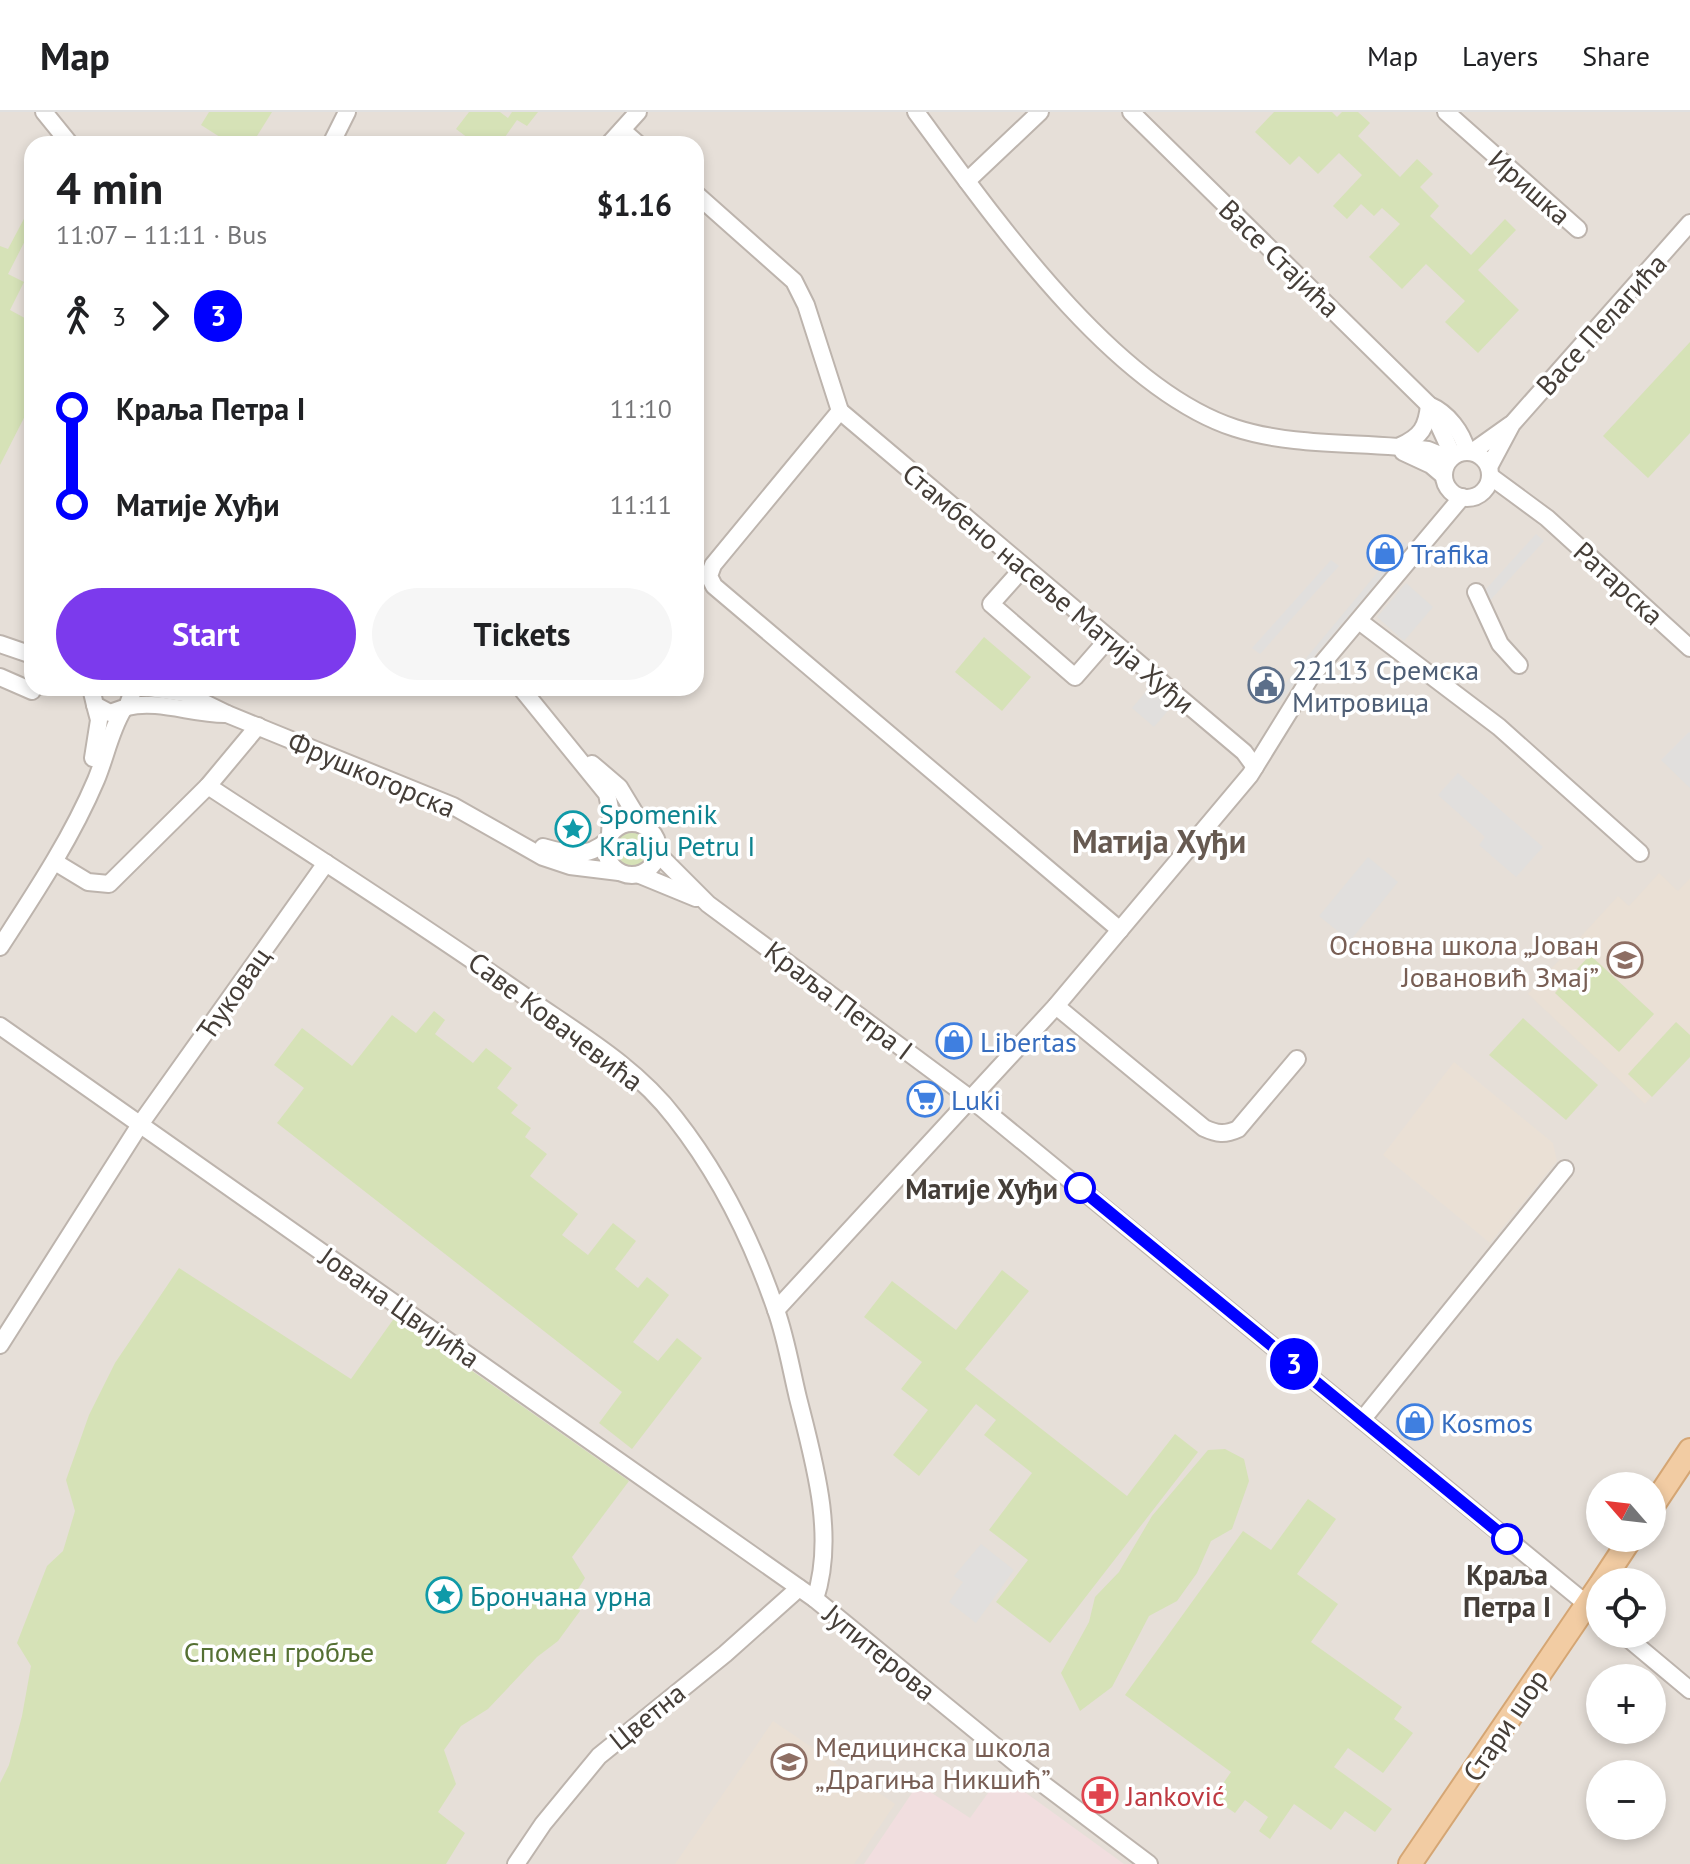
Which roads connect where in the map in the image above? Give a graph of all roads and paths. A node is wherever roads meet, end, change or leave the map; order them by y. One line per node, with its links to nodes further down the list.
1 (44, 112): 9 (street)
2 (347, 112): 10 (street)
3 (638, 112): 8 (street)
4 (916, 112): 13 (street)
5 (1040, 112): 13 (street)
6 (1131, 112): 17 (street, Васе Стајића)
7 (1446, 112): 16 (street, Иришка)
8 (622, 130): 11 (street); 12 (street)
9 (64, 136)
10 (335, 136)
11 (616, 136)
12 (629, 136)
13 (967, 181): 20 (street)
14 (704, 201): 18 (street)
15 (1690, 223): 19 (street, Васе Пелагића)
16 (1578, 229)
17 (1429, 405): 20 (street); 21 (street, Васе Стајића)
18 (840, 411): 28 (street, Стамбено насеље Матија Хуђи); 61 (street)
19 (1512, 424): 21 (street, Васе Пелагића); 22 (street, Васе Пелагића)
20 (1394, 448): 21 (street); 23 (street)
21 (1460, 455): 22 (street); 23 (street)
22 (1489, 472): 24 (street); 26 (street, Ратарска)
23 (1446, 482): 25 (street); 27 (street)
24 (1480, 494): 25 (street); 26 (street, Ратарска)
25 (1462, 497): 27 (street)
26 (1547, 518): 33 (street, Ратарска)
27 (1422, 549): 30 (street)
28 (1024, 567): 31 (street, Стамбено насеље Матија Хуђи); 31 (street)
29 (1476, 592): 36 (street)
30 (1359, 621): 48 (street); 54 (street)
31 (1109, 638): 48 (street, Стамбено насеље Матија Хуђи)
32 (1, 644): 34 (street); 35 (street)
33 (1690, 648)
34 (24, 652)
35 (24, 657)
36 (1519, 665)
37 (0, 677): 38 (street)
38 (24, 688)
39 (89, 696): 50 (street)
40 (91, 696): 44 (street, Фрушкогорска)
41 (131, 696): 44 (street)
42 (190, 696): 45 (street, Фрушкогорска)
43 (528, 696): 47 (street)
44 (125, 709): 45 (street, Фрушкогорска); 50 (street)
45 (227, 714): 46 (street, Фрушкогорска)
46 (258, 726): 49 (street); 53 (street, Фрушкогорска)
47 (578, 754): 51 (street); 52 (street)
48 (1255, 767): 61 (street)
49 (208, 786): 56 (street); 57 (street, Саве Ковачевића)
50 (83, 803): 56 (street)
51 (642, 825): 52 (street); 55 (street)
52 (609, 838): 53 (street, Фрушкогорска); 58 (street)
53 (514, 839): 58 (street, Фрушкогорска)
54 (1640, 853)
55 (658, 854): 59 (street); 60 (street, Краља Петра I)
56 (55, 862): 62 (street)
57 (326, 863): 67 (street, Ћуковац); 69 (street, Саве Ковачевића)
58 (619, 872): 59 (street)
59 (640, 875): 60 (street, Краља Петра I)
60 (708, 904): 66 (street, Краља Петра I)
61 (1120, 930): 63 (street)
62 (0, 947)
63 (1056, 1006): 65 (street); 66 (street)
64 (0, 1026): 67 (street, Јована Цвијића)
65 (1297, 1059)
66 (971, 1099): 69 (street); 71 (street, Краља Петра I)
67 (141, 1123): 70 (street, Ћуковац); 74 (street, Јована Цвијића)
68 (1565, 1169): 71 (street)
69 (776, 1310): 75 (street, Саве Ковачевића)
70 (0, 1345)
71 (1362, 1420): 76 (street, Краља Петра I)
72 (1690, 1450): 73 (main road)
73 (1666, 1486)
74 (799, 1588): 75 (street, Јупитерова); 80 (street, Цветна)
75 (815, 1599): 81 (street, Јупитерова)
76 (1586, 1603)
77 (1586, 1621): 82 (main road, Стари шор)
78 (1640, 1648): 79 (street)
79 (1690, 1690)
80 (516, 1864)
81 (1149, 1864)
82 (1410, 1864)

